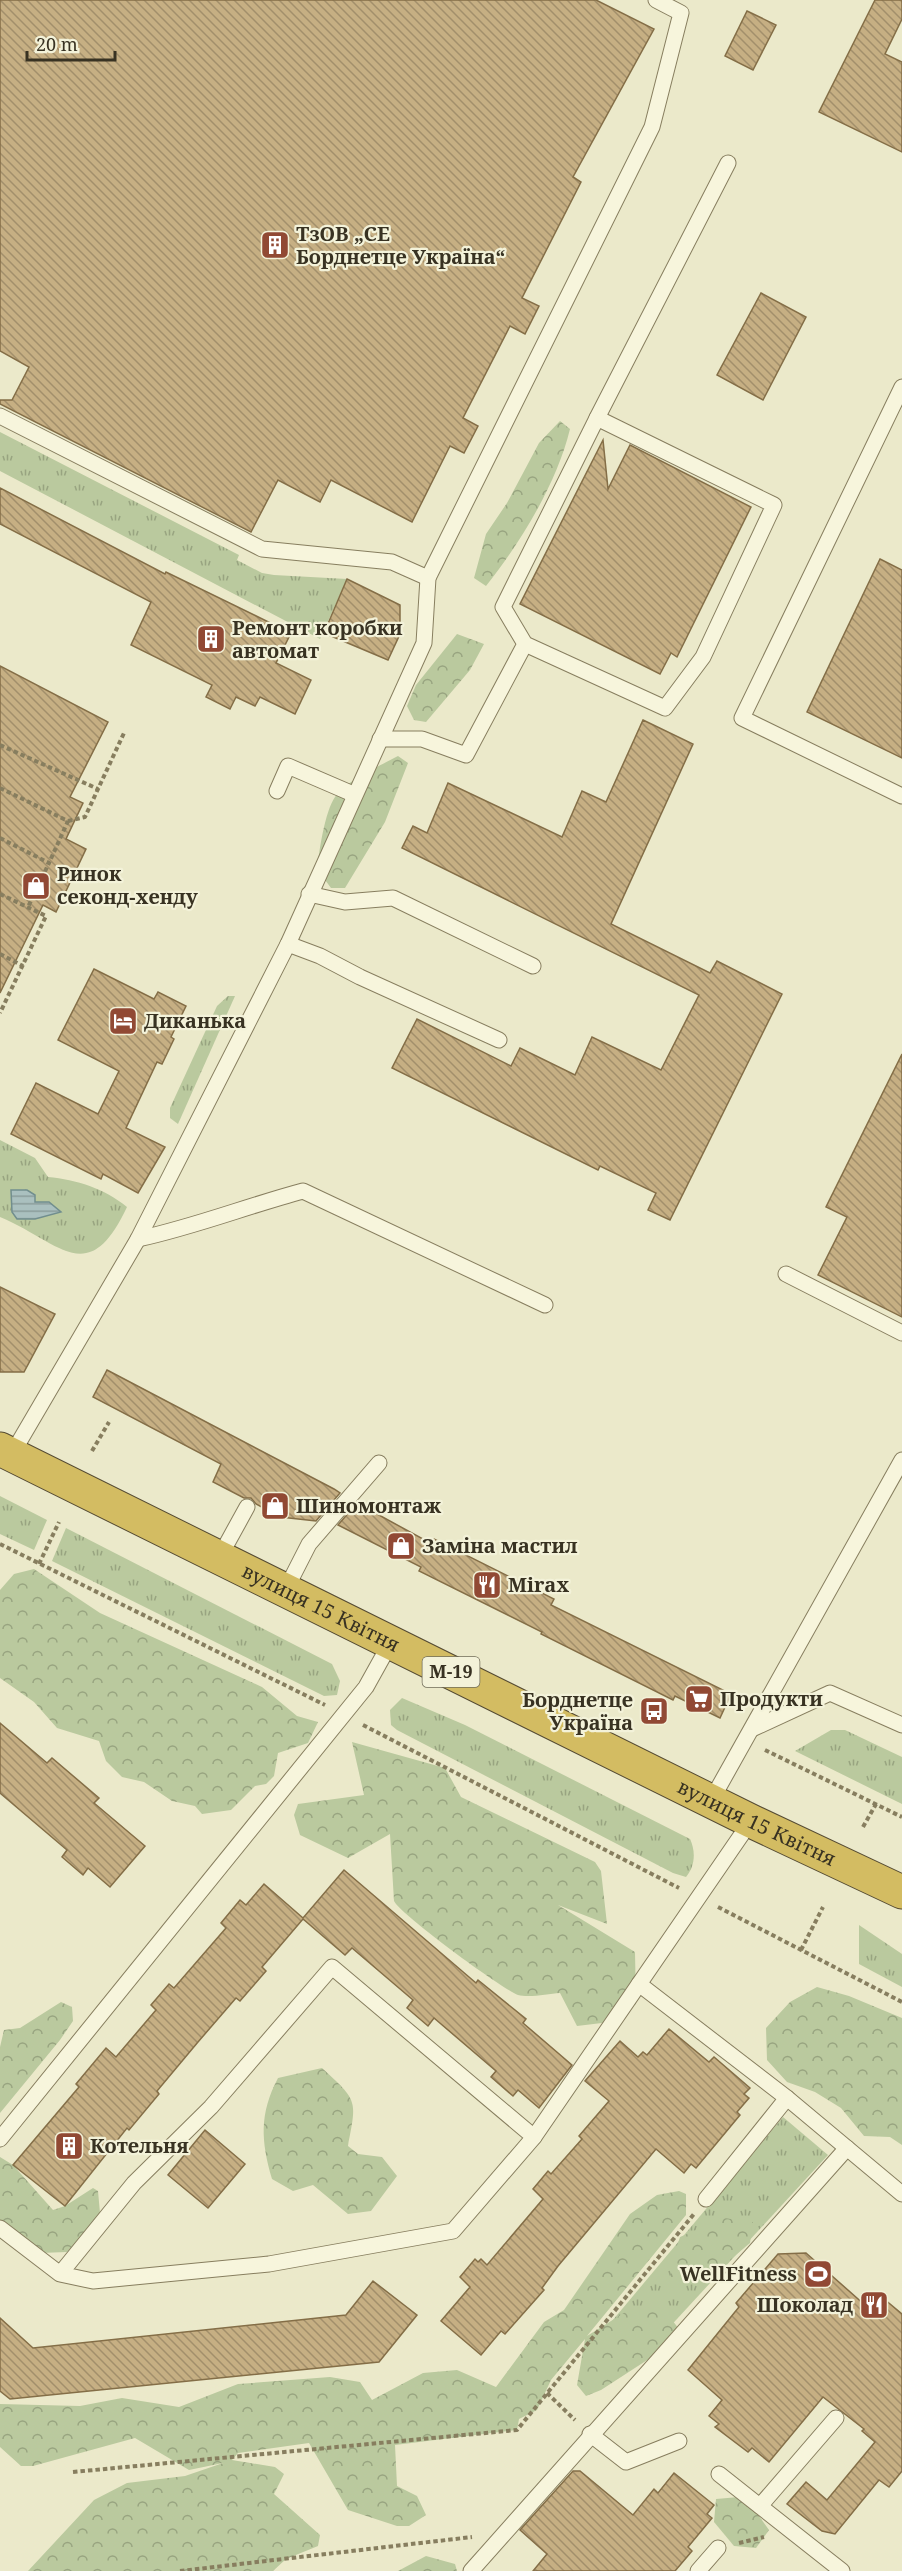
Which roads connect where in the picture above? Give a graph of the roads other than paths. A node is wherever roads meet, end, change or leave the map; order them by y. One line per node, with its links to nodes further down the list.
1 (656, 0): 6 (lane)
2 (728, 163): 5 (lane)
3 (902, 387): 11 (lane)
4 (0, 416): 6 (lane)
5 (597, 418): 7 (lane); 7 (lane)
6 (428, 578): 8 (lane)
7 (525, 644): 8 (lane)
8 (380, 739): 10 (lane)
9 (277, 791): 10 (lane)
10 (353, 794): 12 (lane)
11 (902, 796)
12 (309, 894): 13 (lane); 14 (lane)
13 (288, 944): 15 (lane); 16 (lane)
14 (533, 966)
15 (499, 1040)
16 (138, 1239): 18 (lane); 20 (lane)
17 (786, 1274): 19 (lane)
18 (545, 1305)
19 (902, 1333)
20 (6, 1451): 24 (highway, вулиця 15 Квітня / М-19)
21 (902, 1460): 28 (lane)
22 (380, 1463): 25 (lane)
23 (247, 1508): 24 (lane)
24 (219, 1558): 25 (highway, вулиця 15 Квітня / М-19)
25 (285, 1591): 26 (highway, вулиця 15 Квітня / М-19)
26 (391, 1642): 29 (highway, вулиця 15 Квітня / М-19); 35 (lane)
27 (902, 1725): 28 (lane)
28 (749, 1735): 29 (lane)
29 (712, 1799): 30 (highway, вулиця 15 Квітня / М-19)
30 (751, 1821): 31 (highway, вулиця 15 Квітня / М-19); 32 (lane)
31 (902, 1892)
32 (639, 1984): 33 (lane); 34 (lane)
33 (787, 2098): 36 (lane); 38 (lane)
34 (534, 2137): 40 (lane); 40 (lane)
35 (0, 2139)
36 (847, 2148): 37 (lane); 42 (lane)
37 (902, 2194)
38 (706, 2199)
39 (0, 2228): 40 (lane)
40 (60, 2274)
41 (836, 2418): 45 (lane)
42 (590, 2434): 43 (lane); 47 (lane)
43 (679, 2441)
44 (719, 2474): 45 (lane)
45 (760, 2506): 49 (lane)
46 (718, 2548): 48 (lane)
47 (471, 2571)
48 (698, 2571)
49 (842, 2571)

